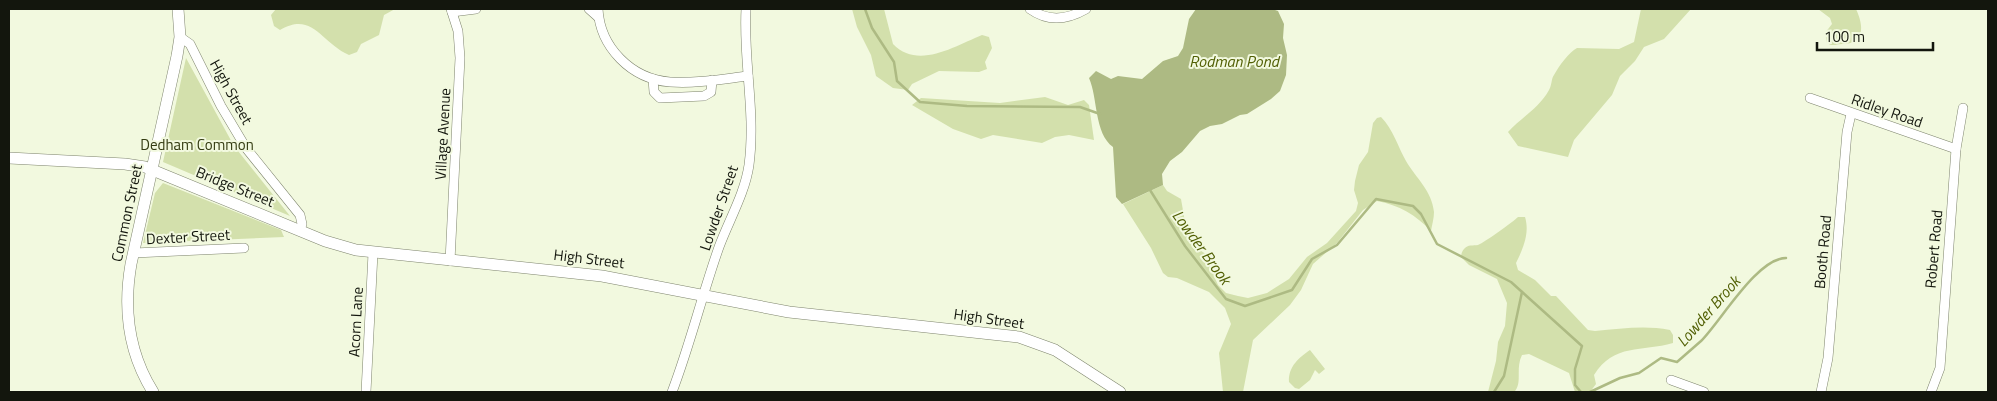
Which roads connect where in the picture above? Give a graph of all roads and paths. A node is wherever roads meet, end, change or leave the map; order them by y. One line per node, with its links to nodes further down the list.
1 (178, 9): 9 (main road)
2 (476, 9): 7 (street)
3 (588, 9): 8 (street)
4 (746, 9): 10 (street, Lowder Street)
5 (1030, 9): 6 (street)
6 (1086, 9)
7 (452, 10): 23 (street, Village Avenue)
8 (598, 13): 11 (street)
9 (180, 37): 18 (main road, Common Street); 19 (street, High Street)
10 (748, 76): 12 (street); 24 (street, Lowder Street)
11 (653, 79): 12 (street); 12 (street)
12 (712, 80)
13 (1810, 98): 15 (street, Ridley Road)
14 (1962, 108): 16 (street, Robert Road)
15 (1851, 114): 16 (street, Ridley Road); 31 (street, Booth Road)
16 (1956, 148): 32 (street, Robert Road)
17 (9, 158): 18 (main road, Bridge Street)
18 (152, 170): 19 (main road, Bridge Street); 21 (main road, Common Street)
19 (300, 230): 22 (main road, High Street)
20 (244, 248): 21 (street, Dexter Street)
21 (134, 253): 26 (main road, Common Street)
22 (373, 253): 23 (main road, High Street); 27 (street, Acorn Lane)
23 (450, 261): 24 (main road, High Street)
24 (704, 296): 28 (street, Lowder Street); 29 (main road, High Street)
25 (1671, 380): 30 (street)
26 (153, 392)
27 (366, 392)
28 (672, 392)
29 (1120, 392)
30 (1704, 392)
31 (1821, 392)
32 (1931, 392)

